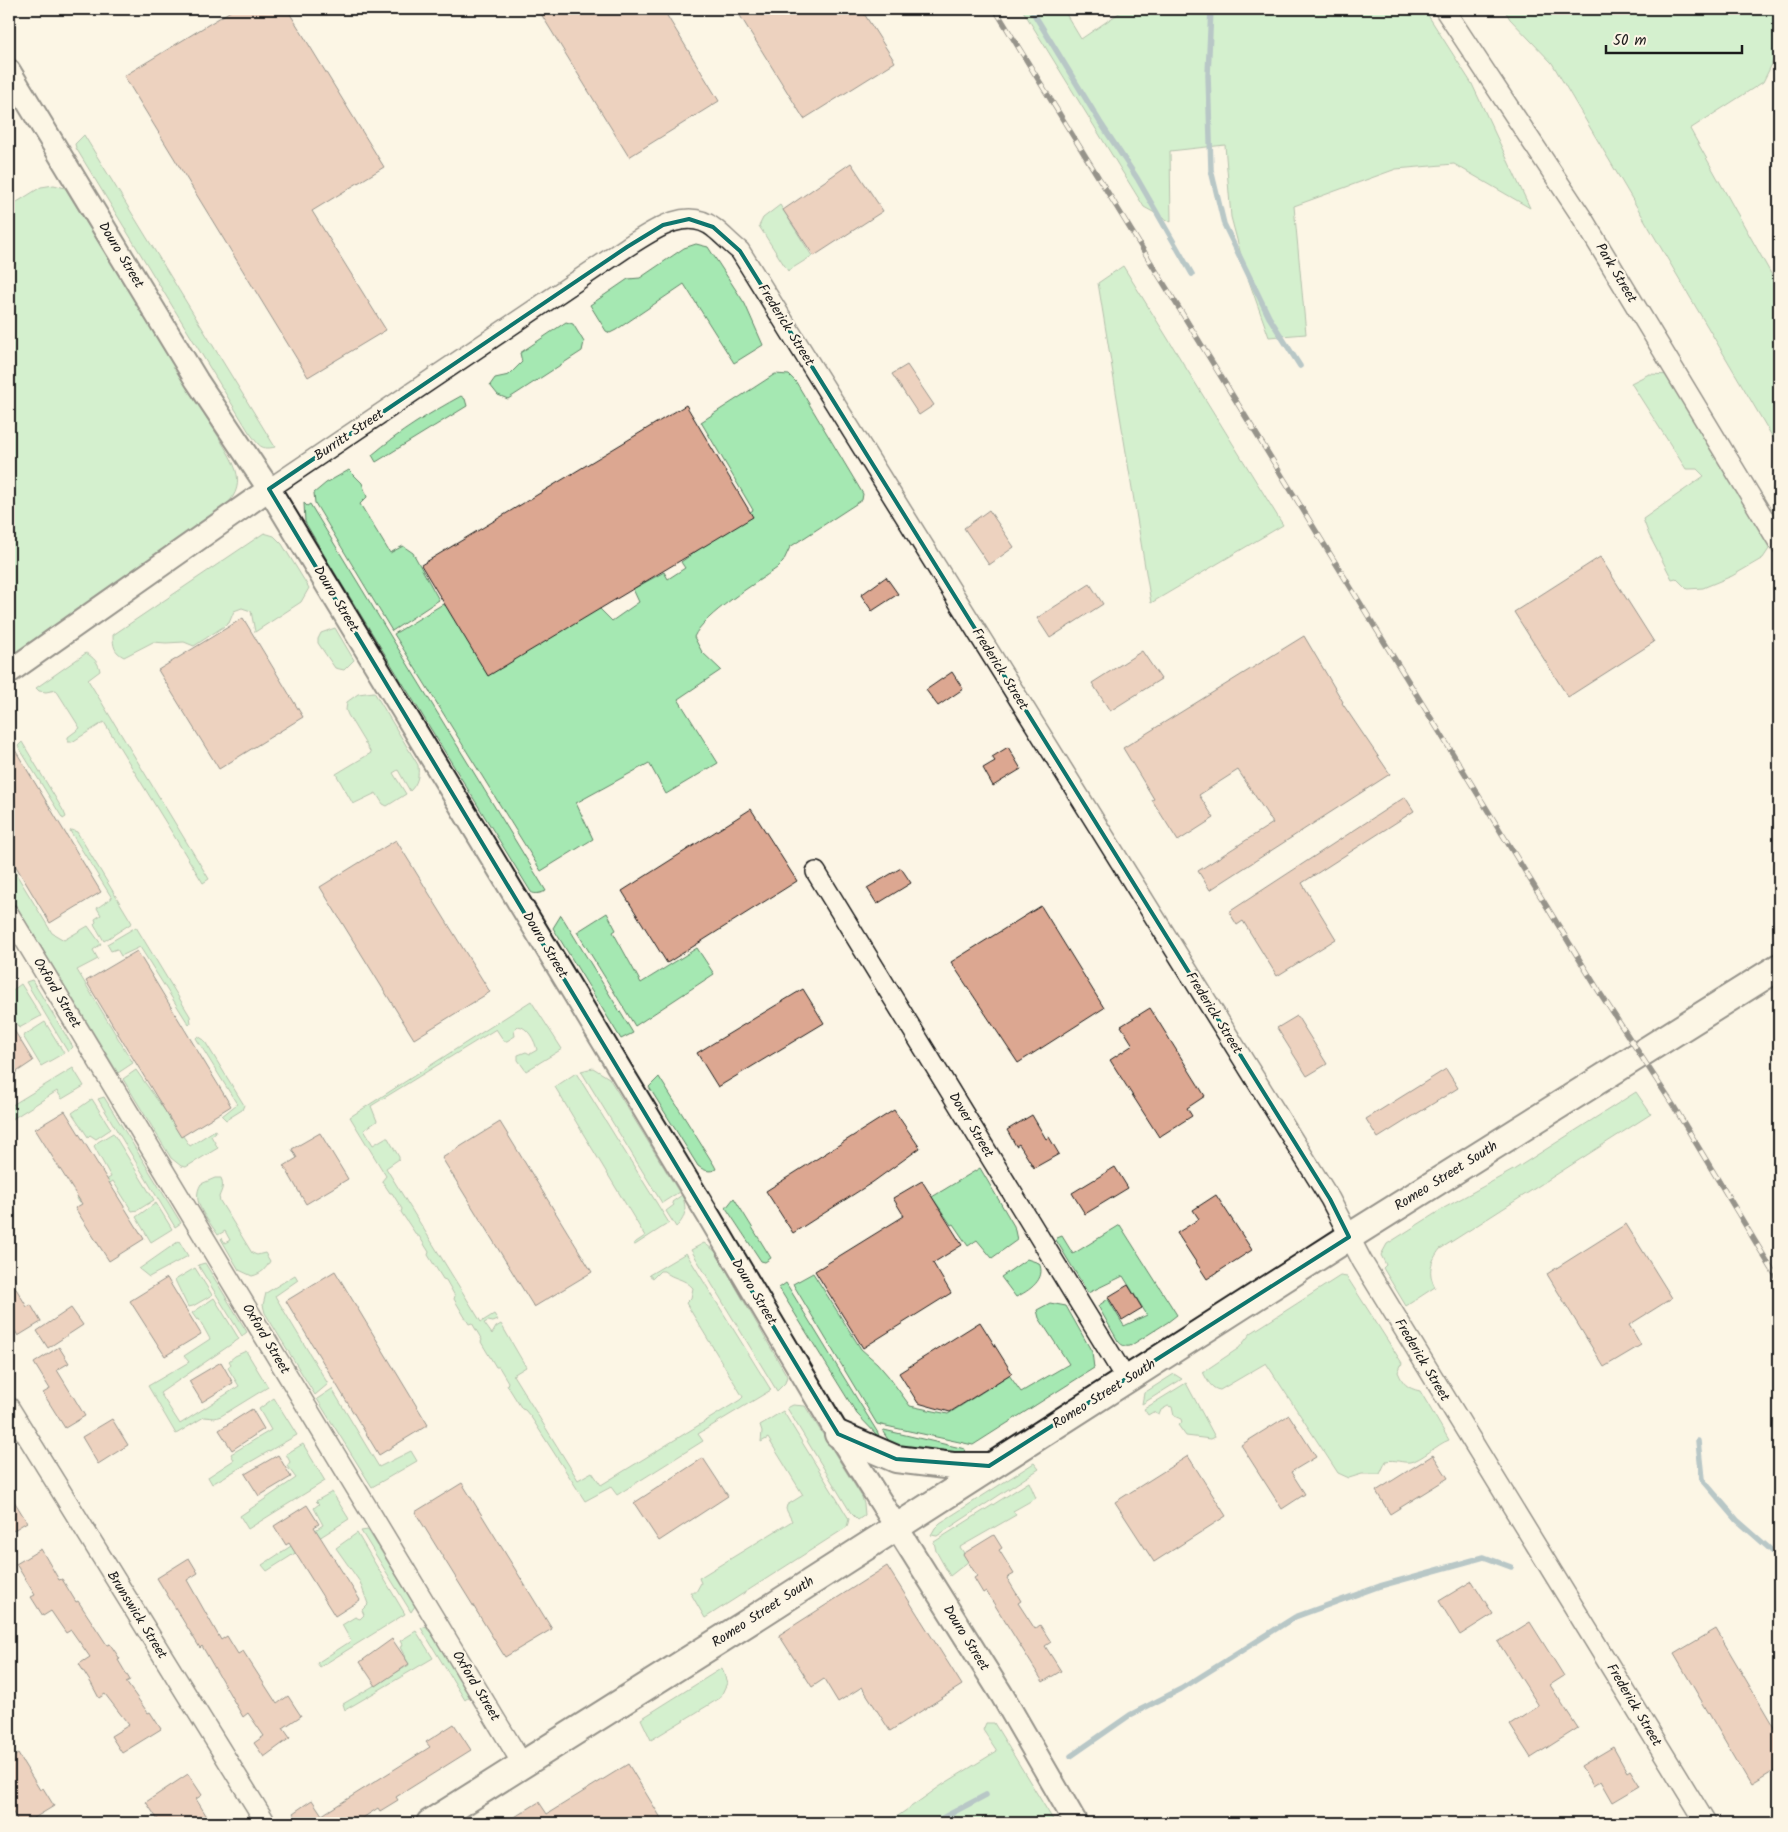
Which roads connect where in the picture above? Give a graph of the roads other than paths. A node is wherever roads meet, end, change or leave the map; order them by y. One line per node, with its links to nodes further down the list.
1 (1444, 9): 5 (street, Park Street)
2 (9, 71): 4 (street, Douro Street)
3 (700, 220): 4 (street, Burritt Street); 10 (street, Frederick Street)
4 (269, 489): 6 (street, Burritt Street); 13 (street, Douro Street)
5 (1779, 543)
6 (9, 672)
7 (816, 872): 11 (street, Dover Street)
8 (9, 914): 16 (street, Oxford Street)
9 (1779, 967): 10 (main road, Romeo Street South)
10 (1349, 1237): 11 (main road, Romeo Street South); 20 (street, Frederick Street)
11 (1126, 1379): 14 (main road, Romeo Street South)
12 (9, 1406): 17 (street, Brunswick Street)
13 (838, 1434): 14 (main road); 15 (street, Douro Street)
14 (989, 1466): 15 (main road, Romeo Street South)
15 (897, 1526): 16 (main road, Romeo Street South); 19 (street, Douro Street)
16 (523, 1765): 18 (main road, Romeo Street South)
17 (266, 1823)
18 (430, 1823)
19 (1076, 1823)
20 (1706, 1823)

